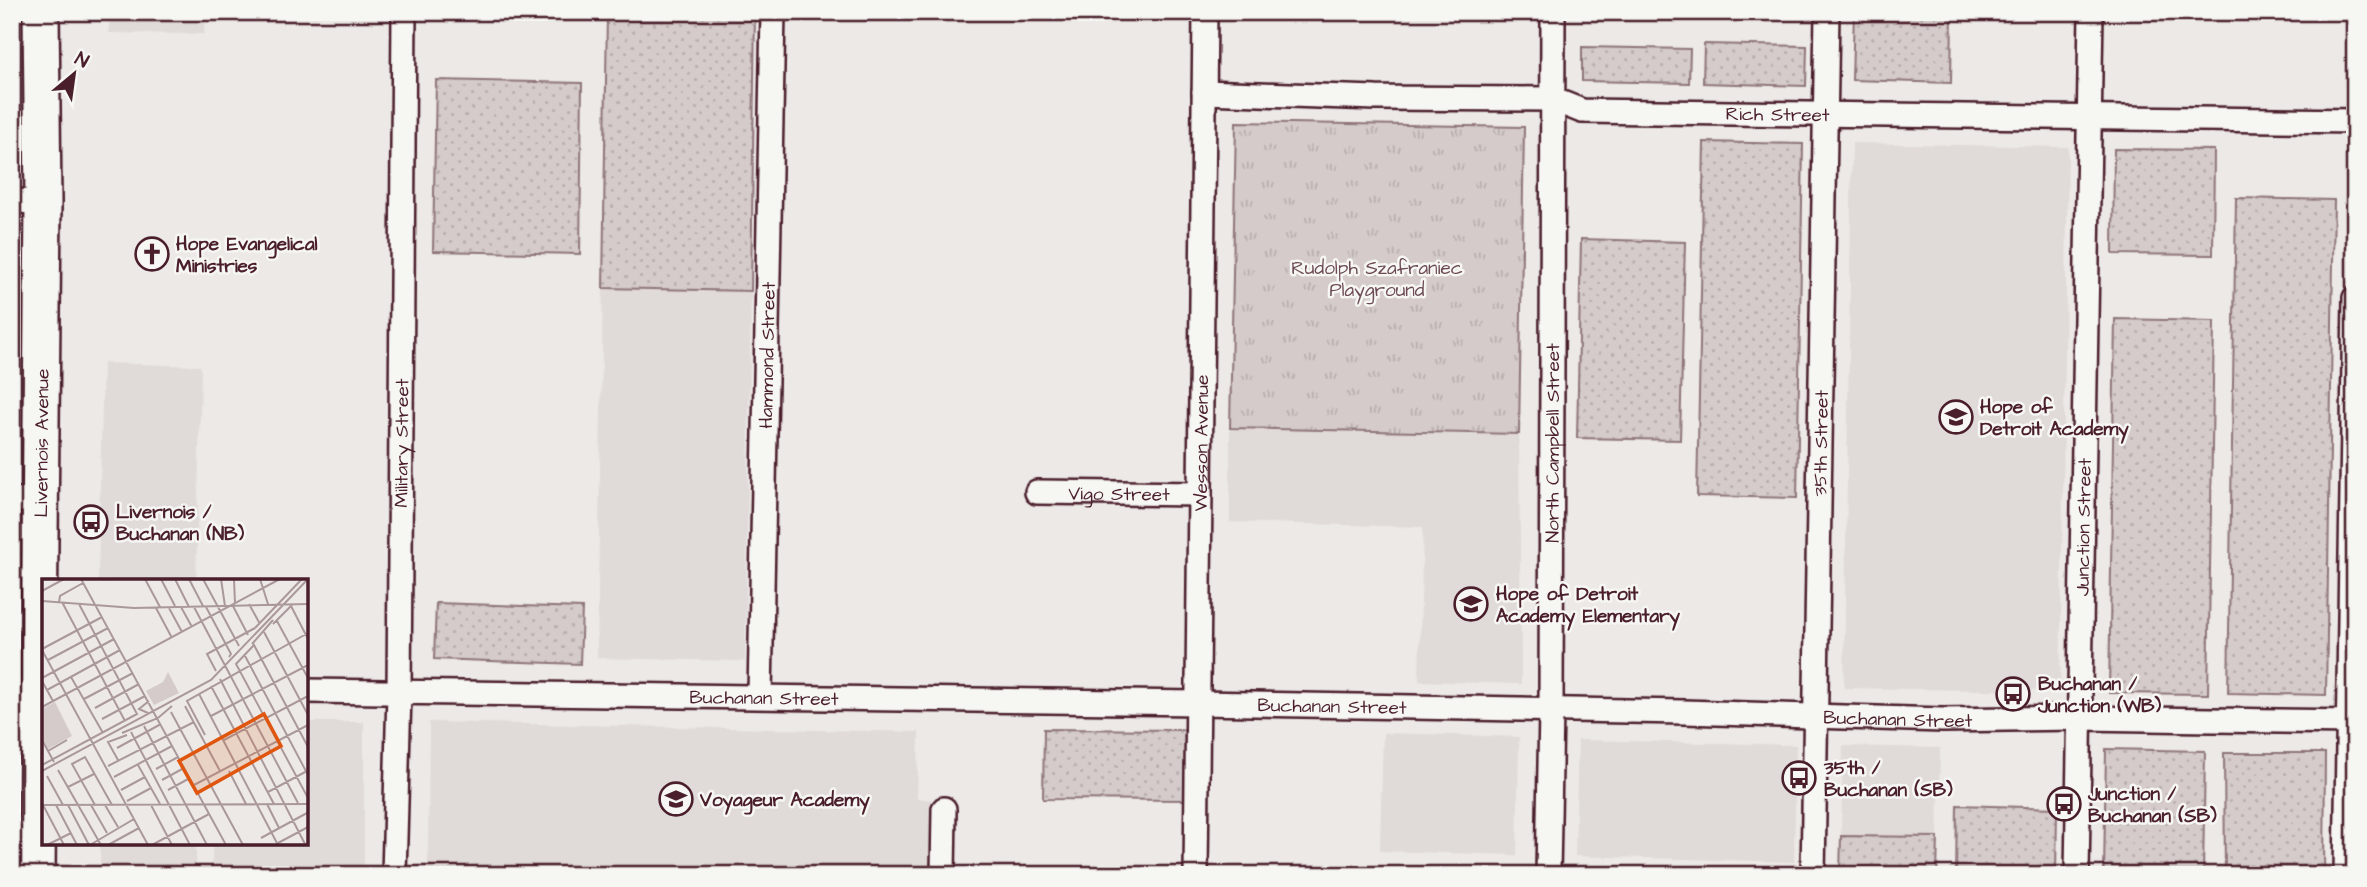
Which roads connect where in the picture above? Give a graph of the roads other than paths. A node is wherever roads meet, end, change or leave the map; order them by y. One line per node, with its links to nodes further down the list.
1 (41, 12): 13 (main road, Livernois Avenue)
2 (404, 12): 20 (street, Military Street)
3 (773, 12): 21 (street, Hammond Street)
4 (1205, 12): 8 (street, Wesson Avenue)
5 (1553, 12): 9 (street, North Campbell Street)
6 (1826, 12): 10 (street, 35th Street)
7 (2091, 12): 11 (street, Junction Street)
8 (1204, 92): 9 (street, Rich Street); 16 (street, Wesson Avenue)
9 (1552, 99): 10 (street, Rich Street); 23 (street, North Campbell Street)
10 (1825, 114): 11 (street, Rich Street); 24 (street, 35th Street)
11 (2089, 118): 12 (street, Rich Street); 25 (street, Junction Street)
12 (2355, 121)
13 (28, 202): 17 (main road, Livernois Avenue)
14 (2355, 298): 26 (street)
15 (1037, 492): 16 (street, Vigo Street)
16 (1200, 494): 22 (street, Wesson Avenue)
17 (26, 500): 18 (main road, Livernois Avenue)
18 (41, 687): 28 (main road, Livernois Avenue)
19 (308, 691): 20 (street, Buchanan Street)
20 (399, 693): 21 (street, Buchanan Street); 29 (street, Military Street)
21 (760, 696): 22 (street, Buchanan Street)
22 (1199, 703): 23 (street, Buchanan Street); 31 (street, Wesson Avenue)
23 (1551, 710): 24 (street, Buchanan Street); 32 (street, North Campbell Street)
24 (1815, 716): 25 (street, Buchanan Street); 33 (street, 35th Street)
25 (2080, 718): 26 (street, Buchanan Street); 34 (street, Junction Street)
26 (2351, 722): 35 (street)
27 (944, 809): 30 (street)
28 (37, 875)
29 (394, 875)
30 (943, 875)
31 (1196, 875)
32 (1548, 875)
33 (1813, 875)
34 (2077, 875)
35 (2346, 875)

